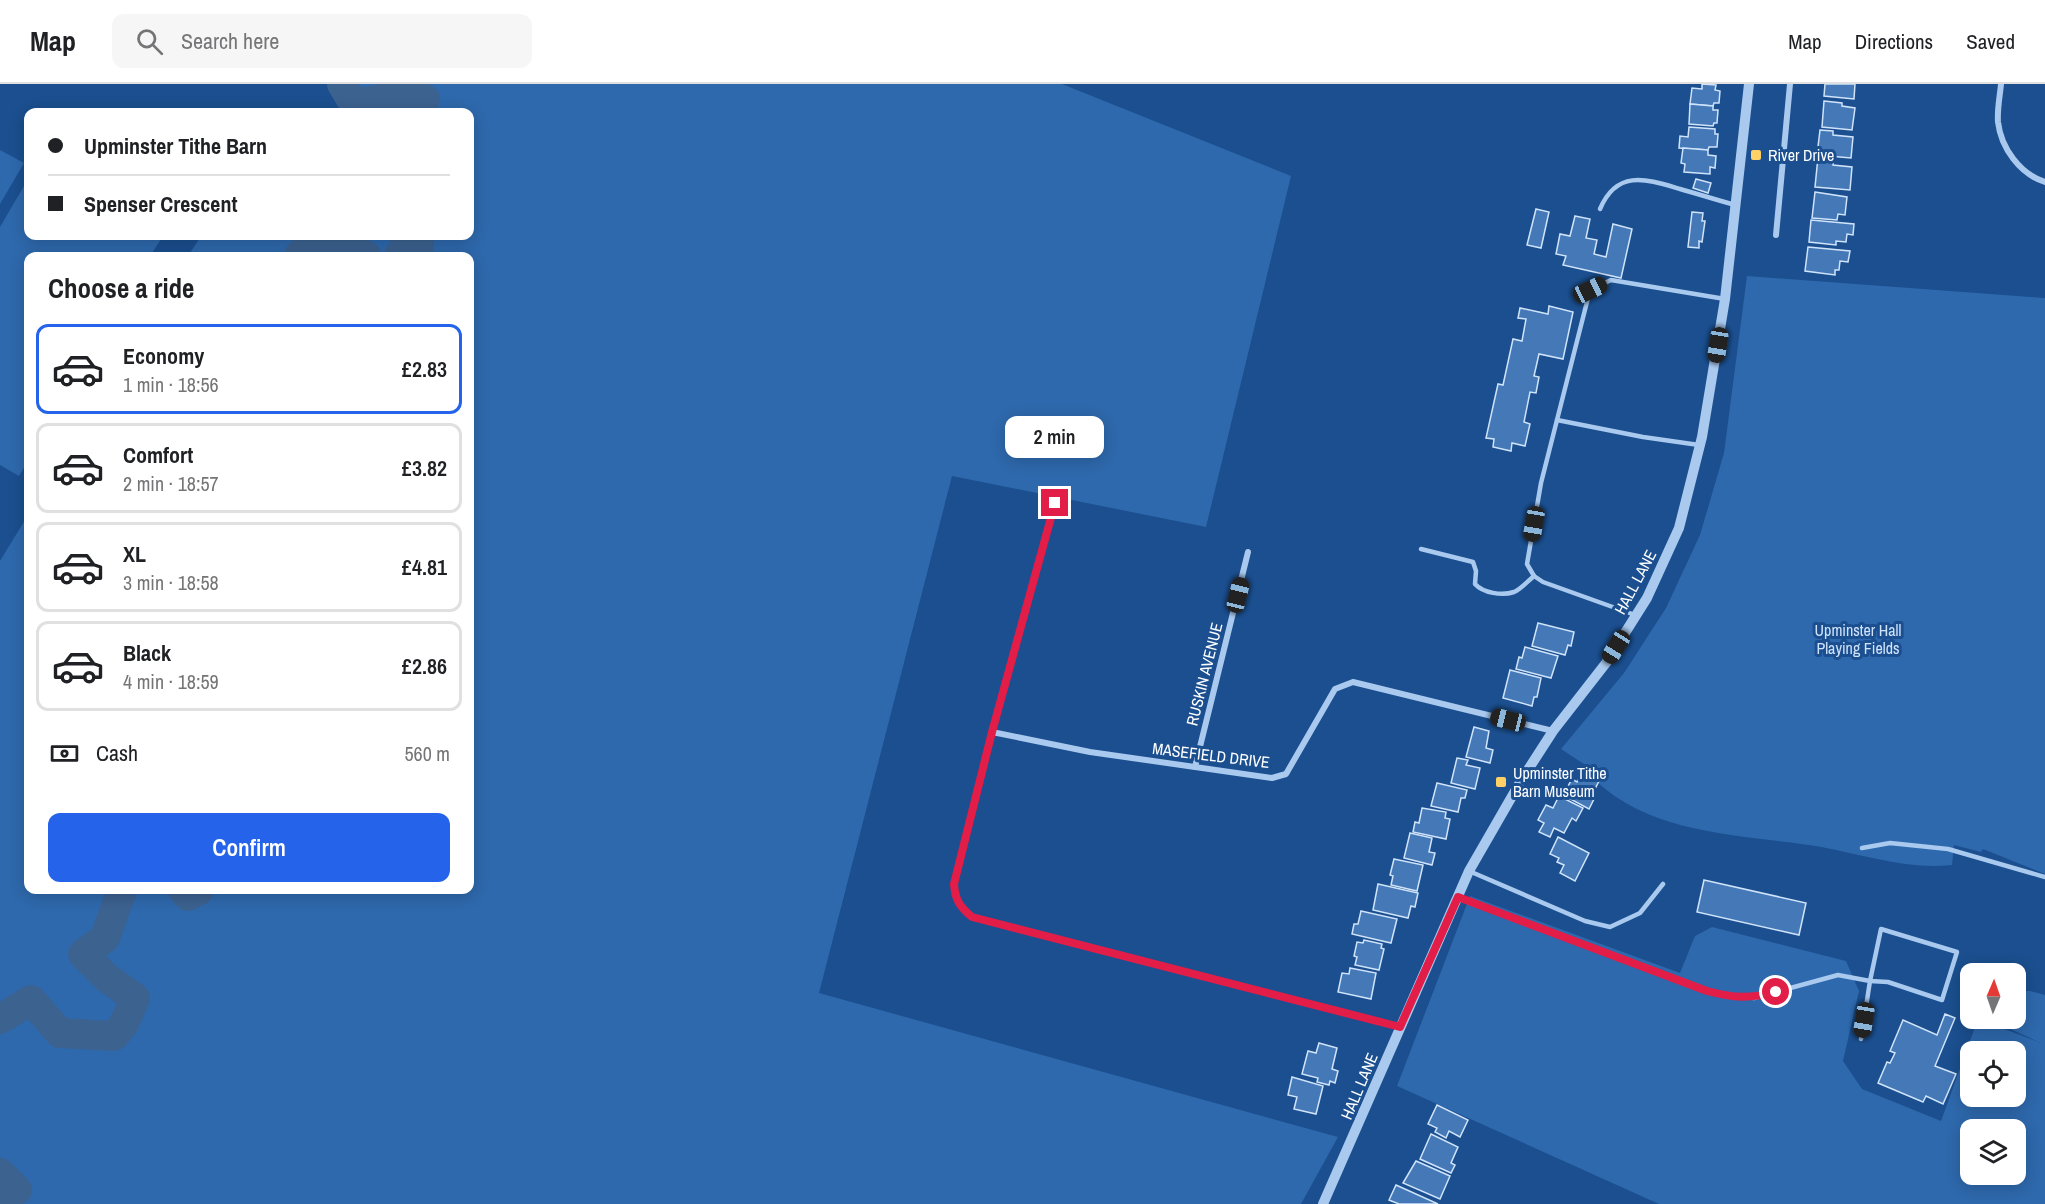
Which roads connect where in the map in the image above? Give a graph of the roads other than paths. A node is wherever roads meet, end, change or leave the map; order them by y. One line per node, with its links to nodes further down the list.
1 (1749, 84): 5 (street, HALL LANE)
2 (1790, 84): 7 (street)
3 (2001, 84): 4 (street)
4 (2045, 182)
5 (1735, 205): 6 (lane); 8 (street, HALL LANE)
6 (1600, 209)
7 (1776, 235)
8 (1725, 298): 9 (lane); 10 (street, HALL LANE)
9 (1557, 420): 10 (lane); 14 (lane)
10 (1700, 445): 15 (street, HALL LANE)
11 (1055, 503): 16 (street)
12 (1421, 549): 14 (lane)
13 (1248, 552): 18 (street, RUSKIN AVENUE)
14 (1534, 576): 15 (lane)
15 (1636, 615): 17 (street, HALL LANE)
16 (992, 732): 18 (street, MASEFIELD DRIVE); 25 (street)
17 (1552, 732): 18 (street, MASEFIELD DRIVE); 20 (street, HALL LANE)
18 (1195, 767)
19 (1862, 848): 21 (lane)
20 (1469, 871): 22 (lane); 23 (street, HALL LANE)
21 (2045, 877)
22 (1663, 884)
23 (1458, 897): 24 (lane); 25 (street, HALL LANE)
24 (1870, 981): 24 (lane); 26 (lane)
25 (1400, 1027): 27 (street, HALL LANE)
26 (1861, 1039)
27 (1323, 1204)

